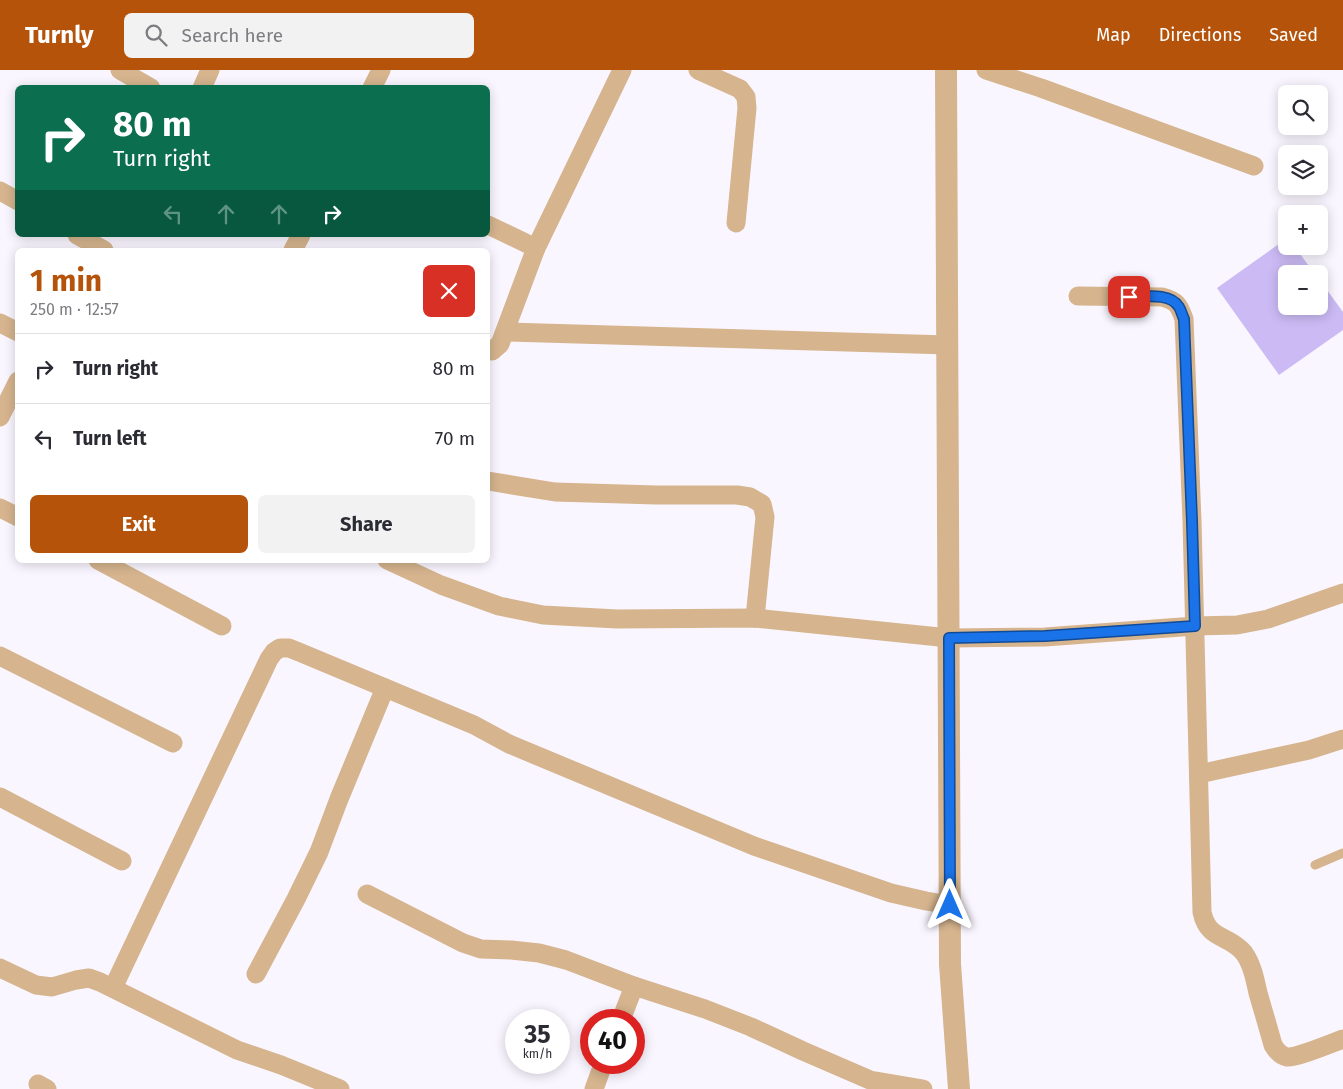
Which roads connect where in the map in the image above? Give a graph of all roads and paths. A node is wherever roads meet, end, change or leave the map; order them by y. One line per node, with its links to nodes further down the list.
1 (120, 70): 8 (street)
2 (210, 70): 9 (street)
3 (381, 70): 10 (street)
4 (622, 70): 18 (street)
5 (698, 70): 14 (street)
6 (946, 70): 23 (street)
7 (986, 70): 11 (street)
8 (146, 85)
9 (203, 85)
10 (374, 85)
11 (1254, 166)
12 (0, 191): 13 (street)
13 (15, 199)
14 (736, 222)
15 (490, 226): 18 (street)
16 (81, 237): 17 (street)
17 (100, 248)
18 (536, 248): 22 (street)
19 (1078, 296): 35 (street)
20 (0, 323): 21 (street)
21 (15, 330)
22 (506, 332): 23 (street); 24 (street)
23 (948, 345): 36 (street)
24 (490, 351)
25 (15, 387): 26 (street)
26 (0, 417)
27 (490, 481): 33 (street)
28 (0, 508): 29 (street)
29 (15, 516)
30 (104, 563): 34 (street)
31 (394, 563): 33 (street)
32 (1343, 593): 35 (street)
33 (754, 618): 36 (street)
34 (222, 626)
35 (1195, 626): 36 (street); 41 (street)
36 (949, 638): 47 (street)
37 (0, 656): 40 (street)
38 (385, 688): 47 (street); 49 (street); 51 (street)
39 (1343, 739): 41 (street)
40 (173, 743)
41 (1199, 774): 53 (street)
42 (0, 797): 44 (street)
43 (1343, 853): 45 (lane)
44 (122, 861)
45 (1315, 865)
46 (367, 894): 50 (street)
47 (950, 905): 58 (street)
48 (0, 968): 51 (street)
49 (256, 974)
50 (634, 986): 52 (street); 57 (street)
51 (113, 988): 55 (street)
52 (625, 1009)
53 (1343, 1039)
54 (600, 1074): 56 (street)
55 (340, 1089)
56 (594, 1089)
57 (923, 1089)
58 (959, 1089)

